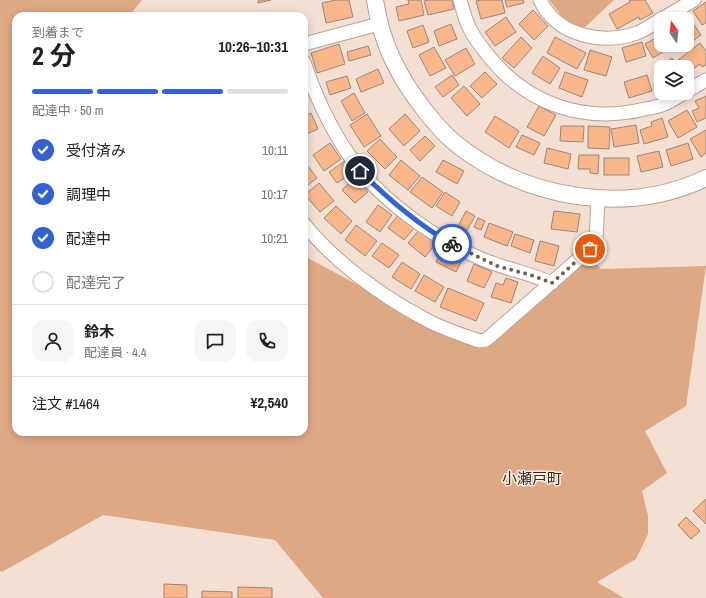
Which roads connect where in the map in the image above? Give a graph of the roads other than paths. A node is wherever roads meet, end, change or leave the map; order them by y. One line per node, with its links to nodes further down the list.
1 (375, 0): 7 (street)
2 (460, 0): 12 (street)
3 (540, 0): 6 (street)
4 (694, 0): 5 (street)
5 (673, 12)
6 (654, 23)
7 (379, 24): 8 (street); 14 (street)
8 (308, 43)
9 (308, 74): 16 (street)
10 (706, 80): 11 (street)
11 (694, 87)
12 (672, 100)
13 (706, 178): 14 (street)
14 (598, 198): 16 (street)
15 (308, 228): 16 (street)
16 (552, 283)

